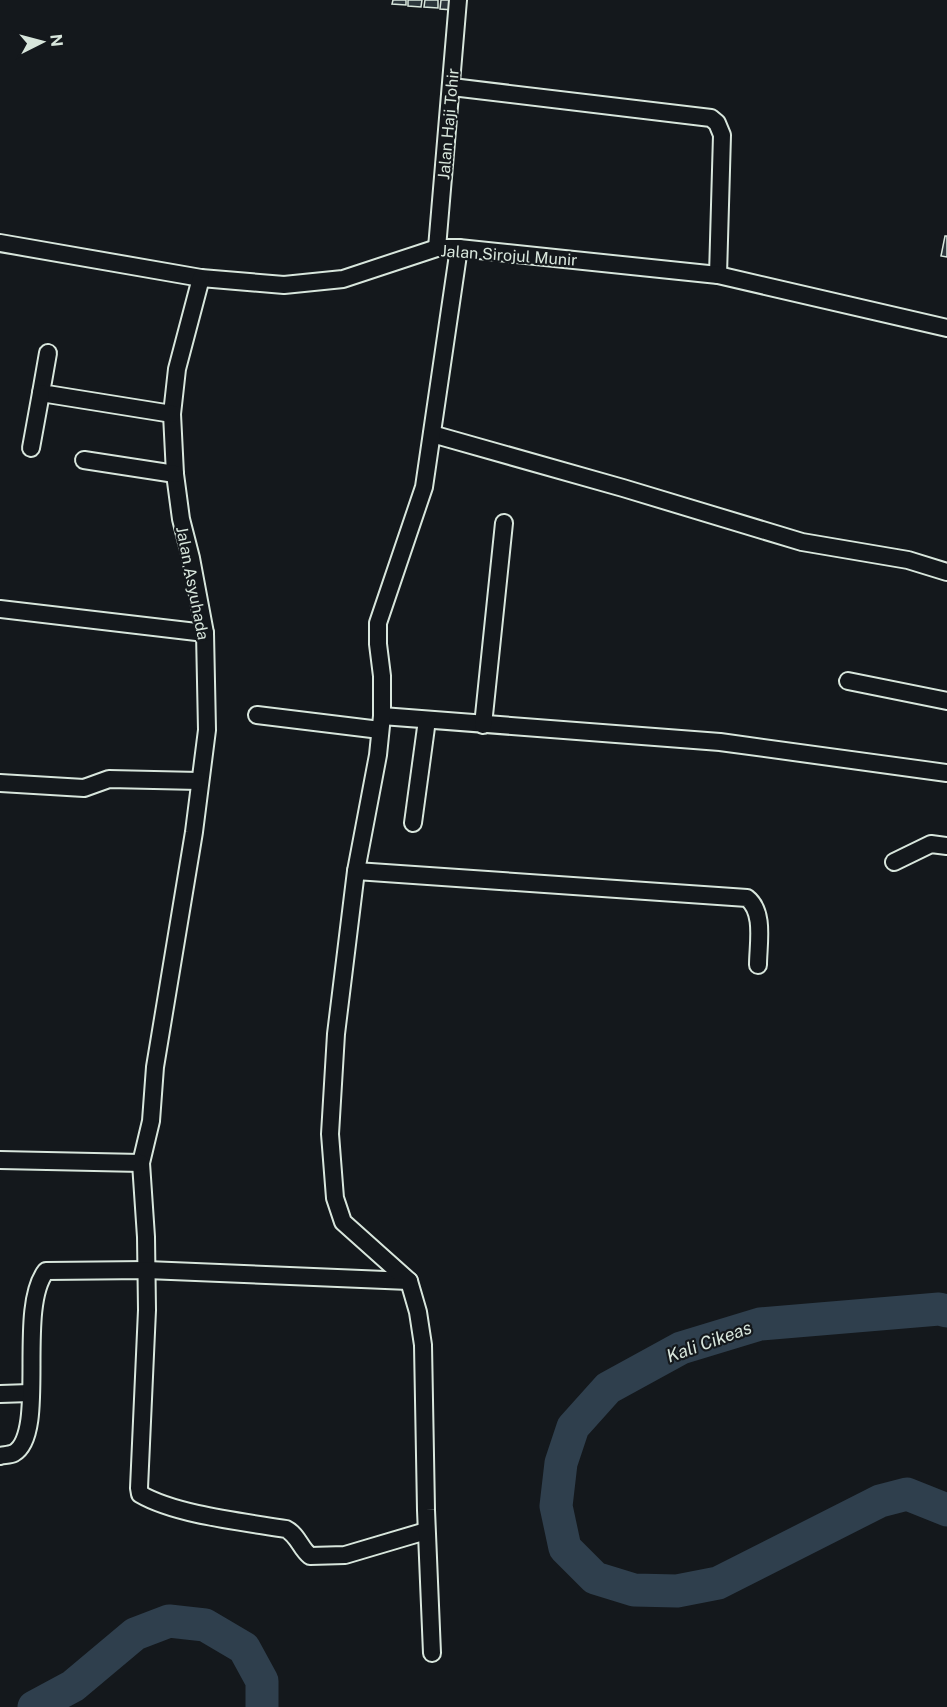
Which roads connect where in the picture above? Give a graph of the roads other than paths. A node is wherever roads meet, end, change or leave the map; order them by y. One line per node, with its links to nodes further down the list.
1 (458, 0): 2 (street, Jalan Haji Tohir)
2 (452, 87): 4 (street, Jalan Haji Tohir); 6 (street)
3 (0, 243): 7 (street, Jalan Sirojul Munir)
4 (437, 248): 5 (street, Jalan Sirojul Munir); 7 (street, Jalan Sirojul Munir)
5 (459, 248): 6 (street, Jalan Sirojul Munir); 12 (street)
6 (718, 275): 8 (street, Jalan Sirojul Munir)
7 (201, 278): 11 (street, Jalan Asyuhada)
8 (947, 328)
9 (48, 353): 10 (street)
10 (41, 393): 11 (street); 13 (street)
11 (172, 414): 15 (street, Jalan Asyuhada)
12 (432, 434): 17 (street); 24 (street)
13 (31, 448)
14 (84, 460): 15 (street)
15 (175, 474): 19 (street, Jalan Asyuhada)
16 (504, 523): 25 (street)
17 (947, 572)
18 (0, 609): 19 (street)
19 (205, 633): 27 (street, Jalan Asyuhada)
20 (848, 681): 21 (street)
21 (947, 701)
22 (257, 715): 24 (street)
23 (427, 720): 24 (street); 25 (street); 29 (street)
24 (381, 723): 32 (street)
25 (483, 725): 26 (street)
26 (947, 773)
27 (199, 781): 28 (street); 35 (street, Jalan Asyuhada)
28 (0, 783)
29 (413, 823)
30 (947, 846): 31 (street)
31 (894, 862)
32 (356, 871): 33 (street); 37 (street)
33 (758, 965)
34 (0, 1160): 35 (street)
35 (141, 1163): 36 (street, Jalan Asyuhada)
36 (147, 1270): 37 (street); 38 (street); 41 (street, Jalan Asyuhada)
37 (409, 1281): 41 (street)
38 (30, 1393): 39 (street); 40 (street)
39 (0, 1394)
40 (0, 1456)
41 (426, 1532): 42 (street)
42 (432, 1653)

